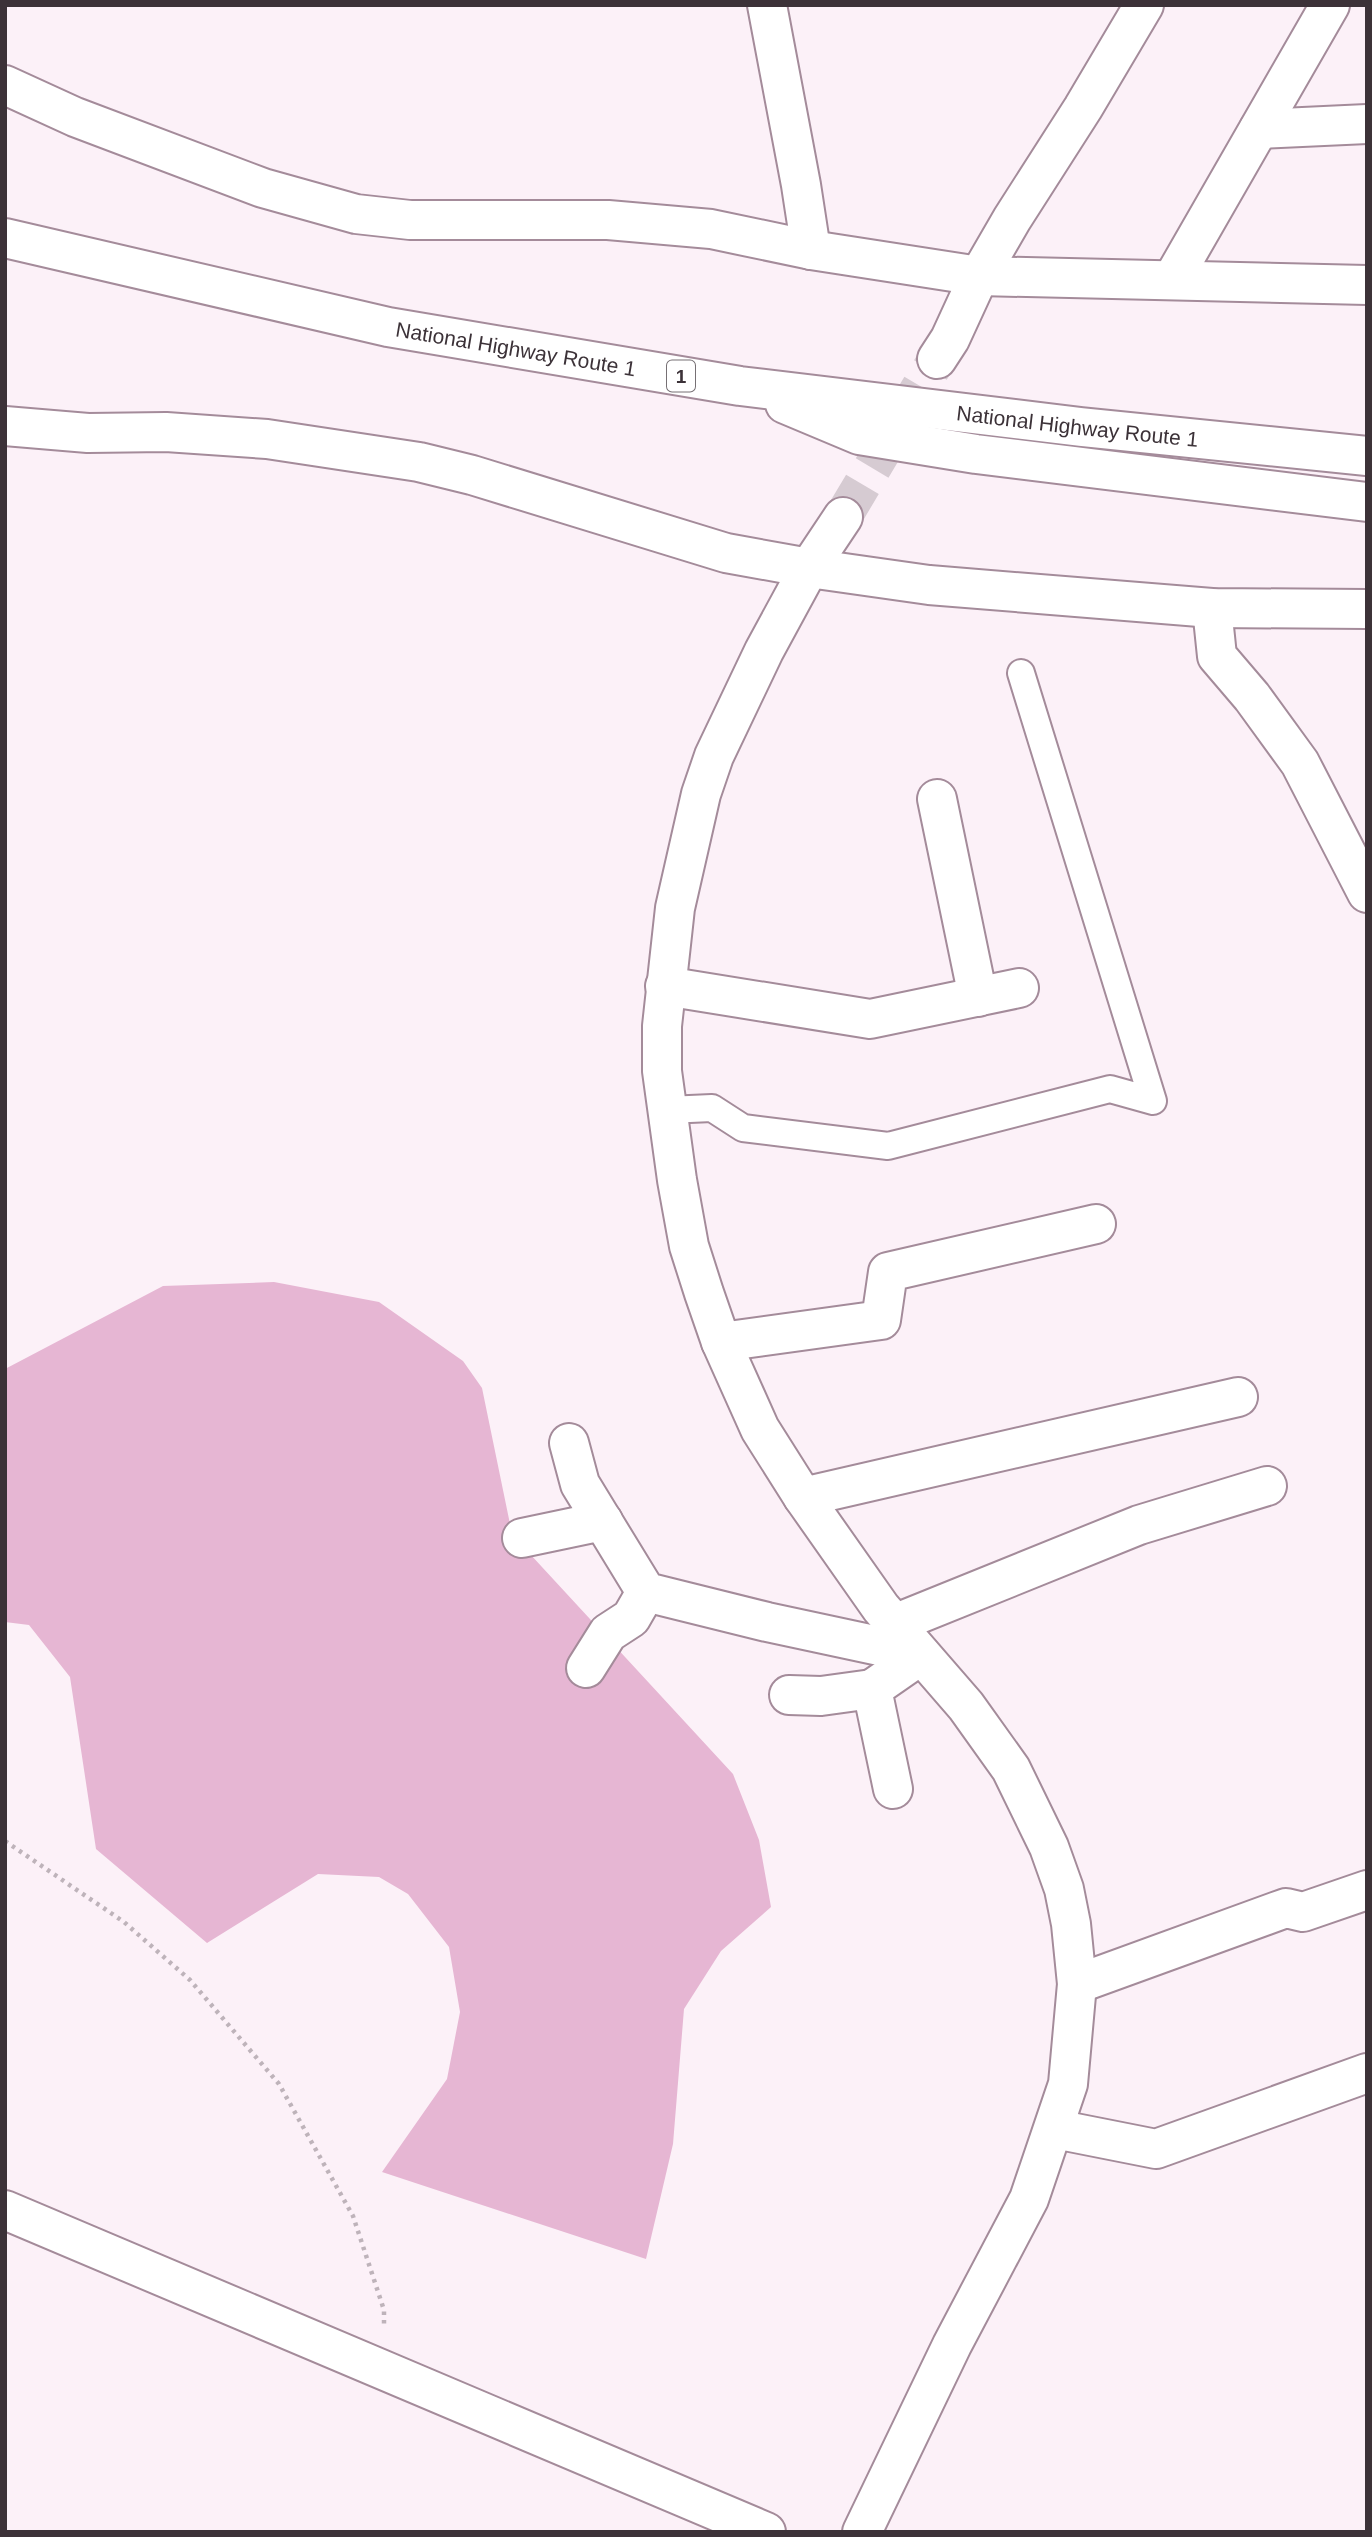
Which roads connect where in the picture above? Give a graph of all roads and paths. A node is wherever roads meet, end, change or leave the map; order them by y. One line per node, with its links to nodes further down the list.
1 (767, 5): 8 (main road)
2 (1144, 5): 9 (main road)
3 (1330, 5): 6 (main road)
4 (5, 85): 8 (main road)
5 (1367, 124): 6 (main road)
6 (1259, 129): 10 (main road)
7 (5, 238): 13 (main road, National Highway Route 1 / 1)
8 (811, 250): 9 (main road)
9 (979, 276): 10 (main road); 12 (main road)
10 (1172, 280): 11 (main road)
11 (1367, 285)
12 (937, 359)
13 (740, 386): 15 (main road, National Highway Route 1 / 1); 16 (main road, 1)
14 (5, 426): 18 (main road)
15 (1367, 456)
16 (1367, 502)
17 (843, 517): 18 (main road)
18 (809, 568): 19 (main road); 24 (main road)
19 (1212, 608): 20 (main road); 23 (main road)
20 (1367, 610)
21 (1021, 673): 27 (lane)
22 (937, 799): 26 (main road)
23 (1367, 893)
24 (665, 986): 26 (main road); 27 (main road)
25 (1019, 988): 26 (main road)
26 (978, 997)
27 (667, 1110): 29 (main road)
28 (1096, 1224): 29 (main road)
29 (721, 1342): 33 (main road)
30 (1238, 1397): 33 (main road)
31 (569, 1443): 34 (main road)
32 (1267, 1486): 37 (main road)
33 (803, 1497): 37 (main road)
34 (603, 1521): 35 (main road); 36 (main road)
35 (522, 1538)
36 (646, 1592): 38 (main road); 39 (main road)
37 (894, 1624): 38 (main road)
38 (921, 1655): 40 (main road); 45 (main road)
39 (586, 1668)
40 (872, 1689): 41 (main road); 42 (main road)
41 (789, 1695)
42 (893, 1789)
43 (5, 1841): 49 (path)
44 (1367, 1890): 45 (main road)
45 (1077, 1984): 47 (main road)
46 (1367, 2073): 47 (main road)
47 (1055, 2129): 51 (main road)
48 (5, 2210): 49 (main road)
49 (384, 2371): 50 (main road)
50 (766, 2532)
51 (862, 2532)

